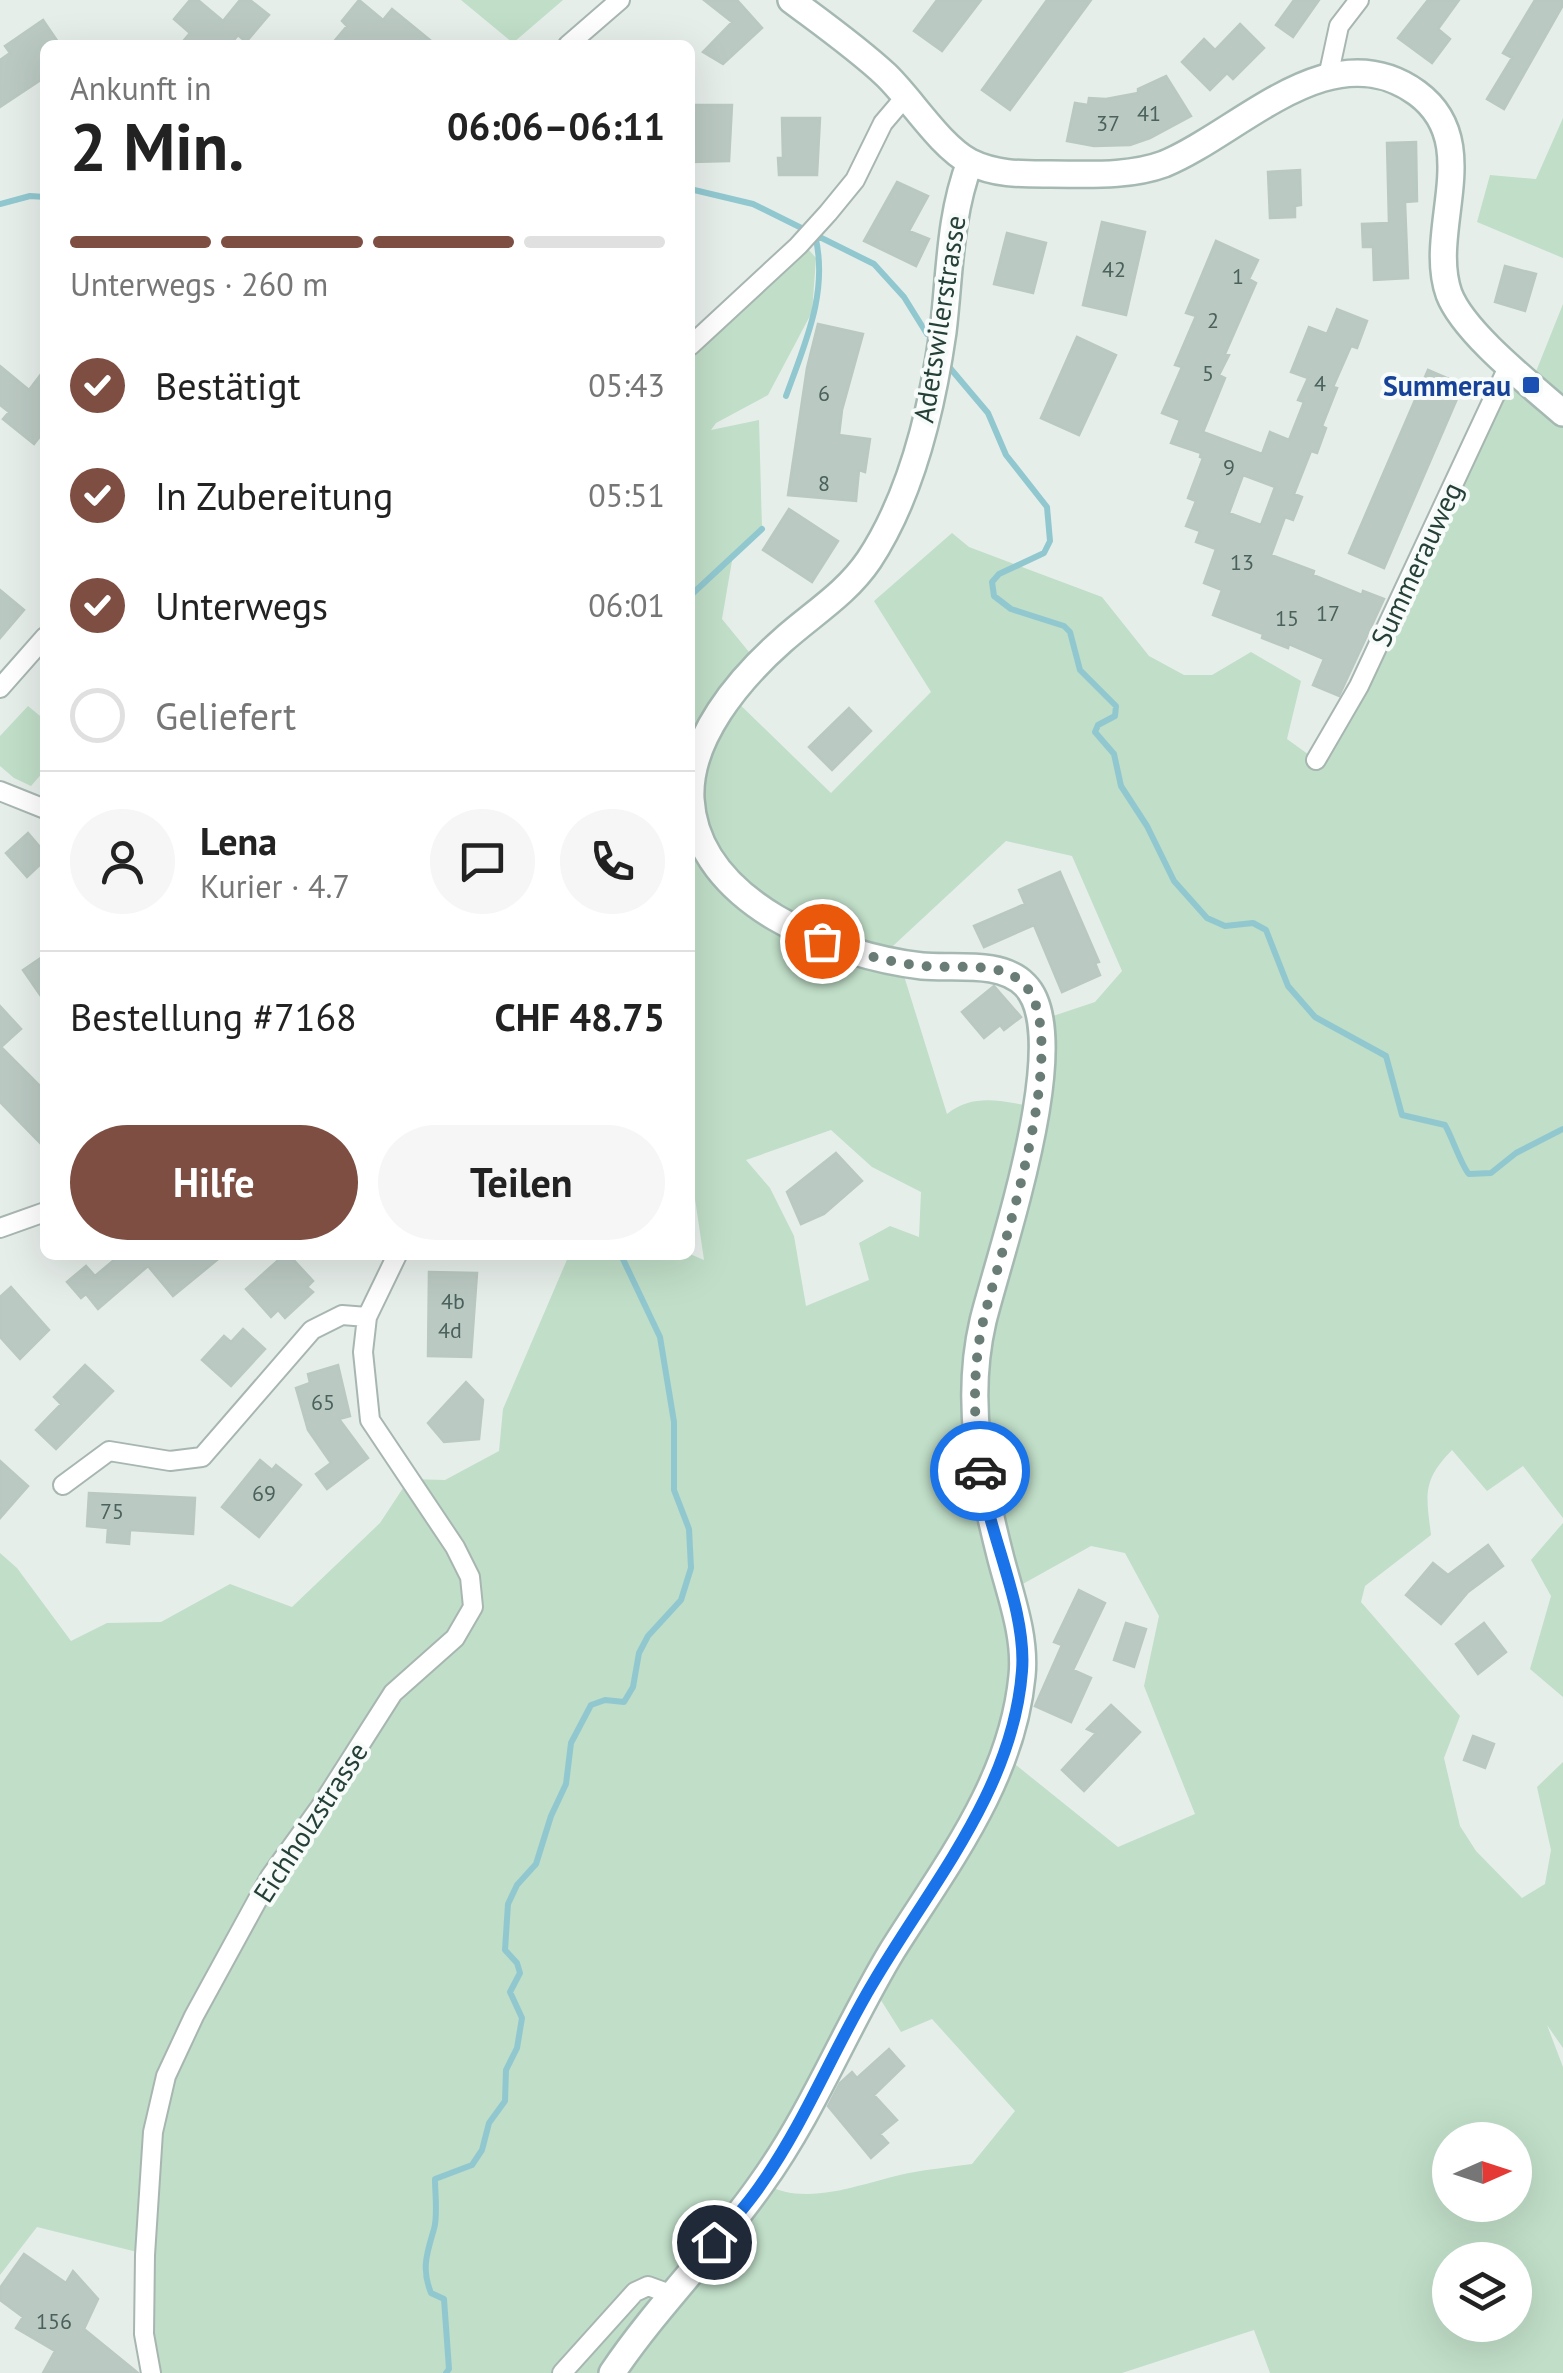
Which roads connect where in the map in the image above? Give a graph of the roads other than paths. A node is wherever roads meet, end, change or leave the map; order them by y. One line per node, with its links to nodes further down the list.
1 (620, 0): 4 (street)
2 (791, 0): 6 (street)
3 (1359, 0): 5 (street)
4 (574, 40)
5 (1328, 77): 7 (street); 9 (street)
6 (906, 96): 7 (street); 8 (street)
7 (970, 162): 14 (street, Adetswilerstrasse)
8 (695, 341)
9 (1509, 365): 10 (street); 13 (street, Summerauweg)
10 (1563, 414)
11 (40, 644): 12 (street)
12 (0, 688)
13 (1316, 760)
14 (695, 772)
15 (0, 791): 16 (street)
16 (40, 807)
17 (695, 820): 23 (street, Adetswilerstrasse)
18 (40, 1214): 19 (street)
19 (0, 1228)
20 (396, 1260): 21 (street)
21 (368, 1318): 22 (street); 24 (street, Eichholzstrasse)
22 (63, 1486)
23 (670, 2294): 25 (street); 26 (street, Adetswilerstrasse)
24 (151, 2373)
25 (562, 2373)
26 (612, 2373)

